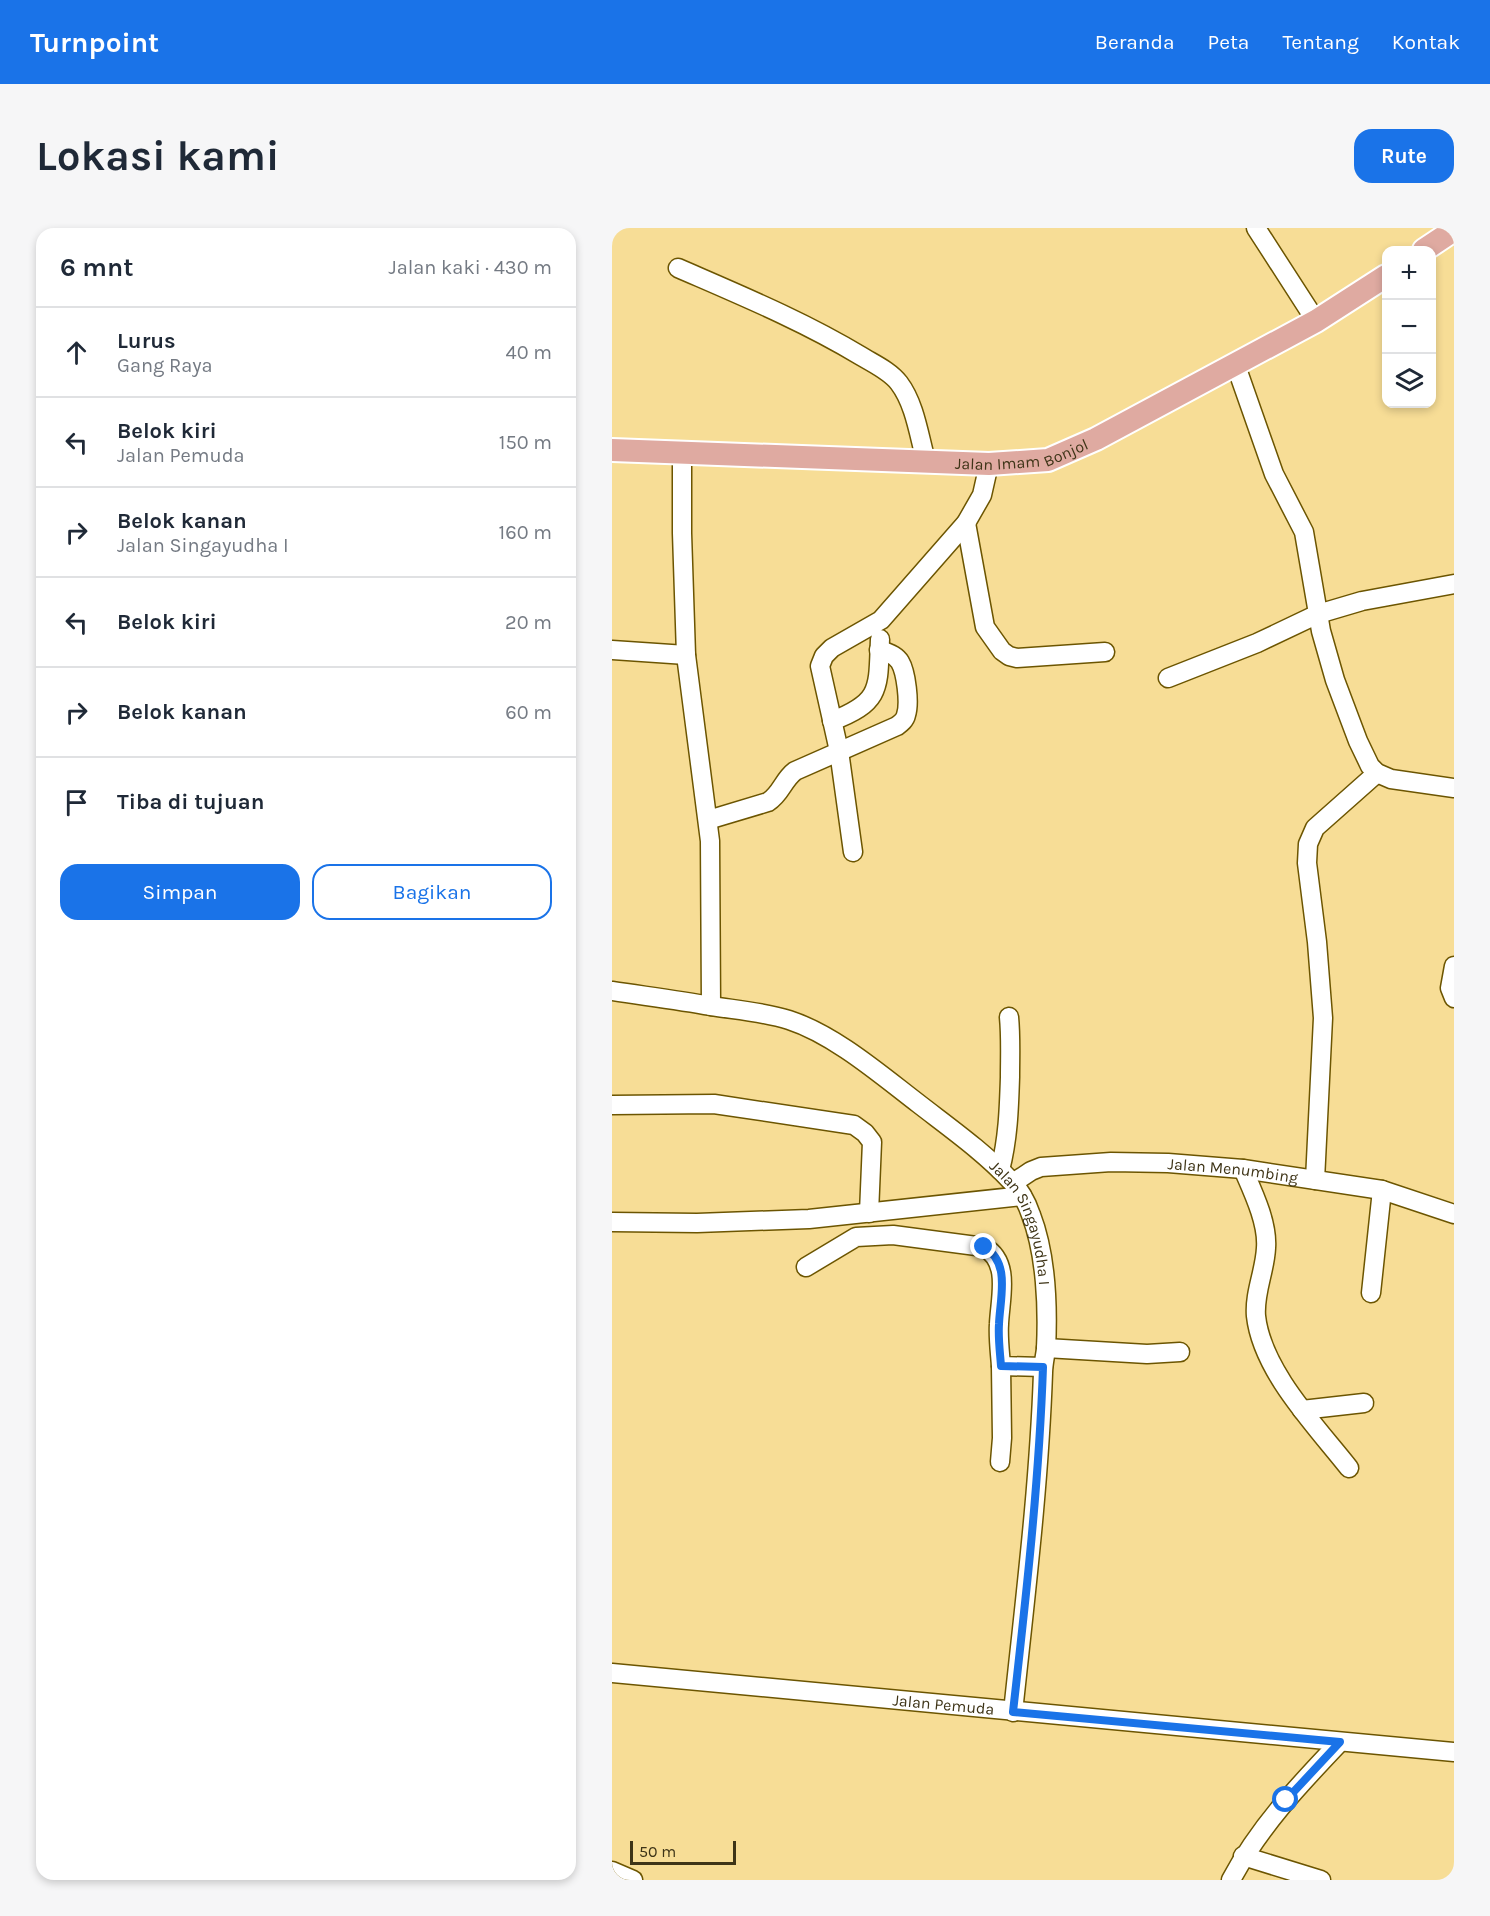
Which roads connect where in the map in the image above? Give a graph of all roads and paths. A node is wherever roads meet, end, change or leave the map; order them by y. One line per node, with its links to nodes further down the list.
1 (1256, 228): 6 (street)
2 (1454, 230): 3 (main road)
3 (1430, 246)
4 (678, 268): 10 (street)
5 (1382, 279): 6 (main road, Jalan Imam Bonjol)
6 (1316, 321): 7 (main road, Jalan Imam Bonjol)
7 (1235, 363): 11 (main road, Jalan Imam Bonjol); 14 (street)
8 (612, 450): 9 (main road, Jalan Imam Bonjol)
9 (682, 452): 10 (main road, Jalan Imam Bonjol); 19 (street)
10 (926, 461): 11 (main road, Jalan Imam Bonjol)
11 (989, 464): 12 (street)
12 (966, 524): 15 (street); 18 (street)
13 (1454, 584): 14 (street)
14 (1318, 614): 20 (street); 23 (street)
15 (880, 620): 17 (street); 21 (street)
16 (612, 650): 19 (street)
17 (879, 650): 21 (street); 22 (street)
18 (1105, 652)
19 (686, 655): 25 (street)
20 (1168, 678)
21 (832, 720): 22 (street)
22 (839, 751): 25 (street); 26 (street)
23 (1377, 773): 24 (street); 35 (street)
24 (1454, 788)
25 (708, 820): 30 (street)
26 (853, 852)
27 (1454, 966): 29 (street)
28 (612, 991): 30 (street, Jalan Singayudha I)
29 (1454, 998)
30 (711, 1006): 34 (street, Jalan Singayudha I)
31 (1009, 1017): 34 (street)
32 (612, 1105): 38 (street)
33 (1243, 1169): 35 (street, Jalan Menumbing); 36 (street, Jalan Menumbing); 48 (street)
34 (1000, 1170): 36 (street, Jalan Singayudha I)
35 (1315, 1180): 37 (street, Jalan Menumbing)
36 (1018, 1190): 38 (street); 43 (street, Jalan Singayudha I)
37 (1382, 1190): 39 (street, Jalan Menumbing); 42 (street)
38 (869, 1213): 40 (street)
39 (1454, 1214)
40 (612, 1222)
41 (806, 1267): 45 (street)
42 (1371, 1293)
43 (1046, 1348): 44 (street); 46 (street, Jalan Singayudha I)
44 (1180, 1352)
45 (1001, 1366): 46 (street); 49 (street)
46 (1043, 1367): 52 (street, Jalan Singayudha I)
47 (1364, 1403): 48 (street)
48 (1302, 1410): 50 (street)
49 (1000, 1462)
50 (1349, 1468)
51 (612, 1673): 52 (street, Jalan Pemuda)
52 (1013, 1712): 53 (street, Jalan Pemuda)
53 (1340, 1742): 54 (street, Jalan Pemuda); 55 (street)
54 (1454, 1752)
55 (1244, 1856): 58 (street); 59 (street)
56 (612, 1871): 57 (street)
57 (633, 1880)
58 (1231, 1880)
59 (1321, 1880)

